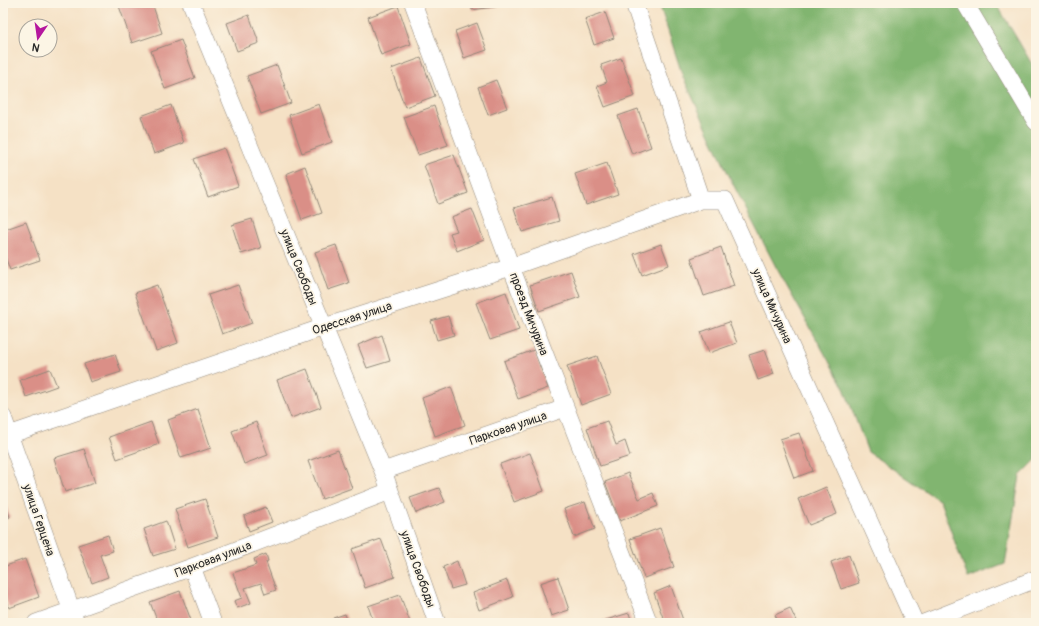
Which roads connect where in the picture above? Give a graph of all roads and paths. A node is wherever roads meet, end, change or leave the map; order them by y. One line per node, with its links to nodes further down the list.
1 (192, 3): 8 (street, улица Свободы)
2 (413, 3): 7 (street, проезд Мичурина)
3 (634, 3): 6 (street)
4 (964, 3): 5 (street)
5 (1036, 122)
6 (700, 200): 7 (street, Одесская улица); 21 (street, улица Мичурина)
7 (511, 267): 8 (street, Одесская улица); 9 (street, проезд Мичурина)
8 (324, 327): 11 (street, Одесская улица); 12 (street, улица Свободы)
9 (565, 408): 12 (street, Парковая улица); 20 (street, проезд Мичурина)
10 (3, 417): 11 (street, улица Герцена)
11 (6, 436): 16 (street, улица Герцена)
12 (383, 471): 13 (street, улица Свободы)
13 (390, 491): 14 (street, Парковая улица); 19 (street, улица Свободы)
14 (192, 567): 16 (street, Парковая улица); 18 (street)
15 (1036, 579): 22 (street)
16 (73, 617): 17 (street, Парковая улица)
17 (36, 623)
18 (213, 623)
19 (437, 623)
20 (649, 623)
21 (915, 623)
22 (924, 623)

